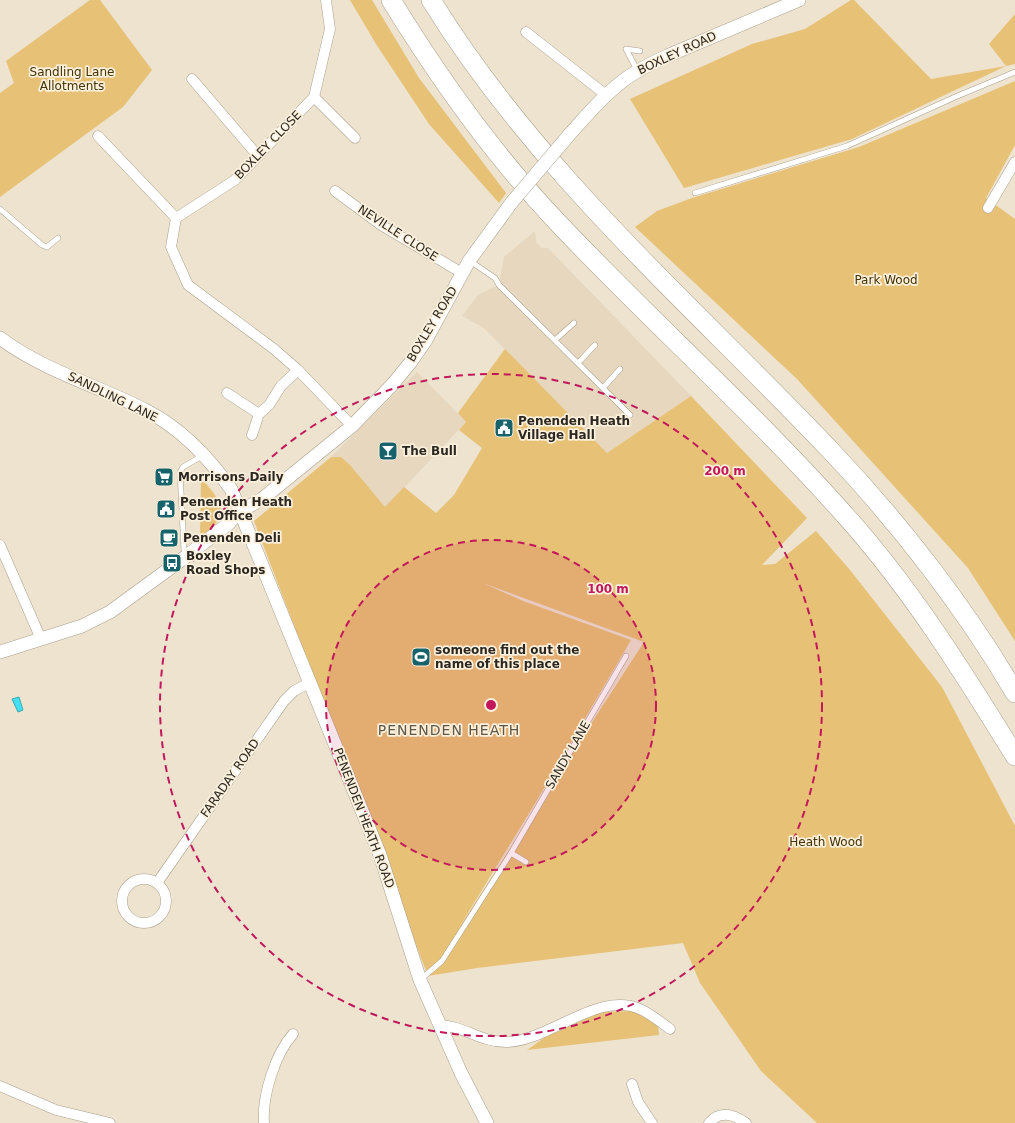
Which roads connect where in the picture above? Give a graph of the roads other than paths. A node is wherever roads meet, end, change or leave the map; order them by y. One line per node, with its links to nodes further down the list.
1 (326, 0): 11 (street)
2 (391, 0): 46 (highway)
3 (431, 0): 45 (highway)
4 (799, 0): 7 (street, BOXLEY ROAD)
5 (526, 32): 10 (street)
6 (640, 51): 7 (lane)
7 (637, 72): 10 (street, BOXLEY ROAD)
8 (1015, 72): 17 (lane)
9 (192, 79): 14 (street)
10 (606, 95): 22 (street, BOXLEY ROAD, bridge)
11 (314, 97): 13 (street); 14 (street, BOXLEY CLOSE)
12 (98, 136): 20 (street)
13 (355, 138)
14 (258, 156): 20 (street, BOXLEY CLOSE)
15 (1015, 162): 18 (street)
16 (335, 191): 23 (street, NEVILLE CLOSE)
17 (695, 193)
18 (988, 208)
19 (0, 209): 21 (lane)
20 (176, 218): 30 (street)
21 (58, 238)
22 (469, 261): 23 (street, BOXLEY ROAD); 26 (lane)
23 (462, 273): 35 (street, BOXLEY ROAD)
24 (574, 323): 26 (lane)
25 (0, 338): 37 (street, SANDLING LANE)
26 (555, 340): 28 (lane)
27 (595, 345): 28 (lane)
28 (578, 363): 31 (lane)
29 (620, 369): 31 (lane)
30 (298, 370): 33 (street); 35 (street)
31 (603, 388): 34 (lane)
32 (227, 393): 33 (street)
33 (259, 414): 36 (street)
34 (630, 414)
35 (352, 426): 38 (street, BOXLEY ROAD)
36 (252, 435)
37 (203, 455): 38 (street, SANDLING LANE); 40 (lane)
38 (239, 512): 40 (street, BOXLEY ROAD); 44 (street, PENENDEN HEATH ROAD)
39 (0, 545): 41 (street)
40 (188, 555): 41 (street, BOXLEY ROAD)
41 (41, 639): 42 (street, BOXLEY ROAD)
42 (0, 652)
43 (626, 656): 47 (lane, SANDY LANE)
44 (311, 682): 49 (street, FARADAY ROAD); 50 (street, PENENDEN HEATH ROAD)
45 (1014, 691)
46 (1015, 756)
47 (511, 853): 48 (lane); 50 (lane, SANDY LANE)
48 (526, 862)
49 (157, 883): 49 (street)
50 (420, 980): 51 (street, PENENDEN HEATH ROAD)
51 (439, 1025): 52 (street); 58 (street, PENENDEN HEATH ROAD)
52 (670, 1029)
53 (293, 1034): 57 (street)
54 (632, 1084): 59 (street)
55 (0, 1086): 56 (street)
56 (110, 1123)
57 (264, 1123)
58 (487, 1123)
59 (652, 1123)
60 (709, 1123): 61 (street)
61 (746, 1123)

